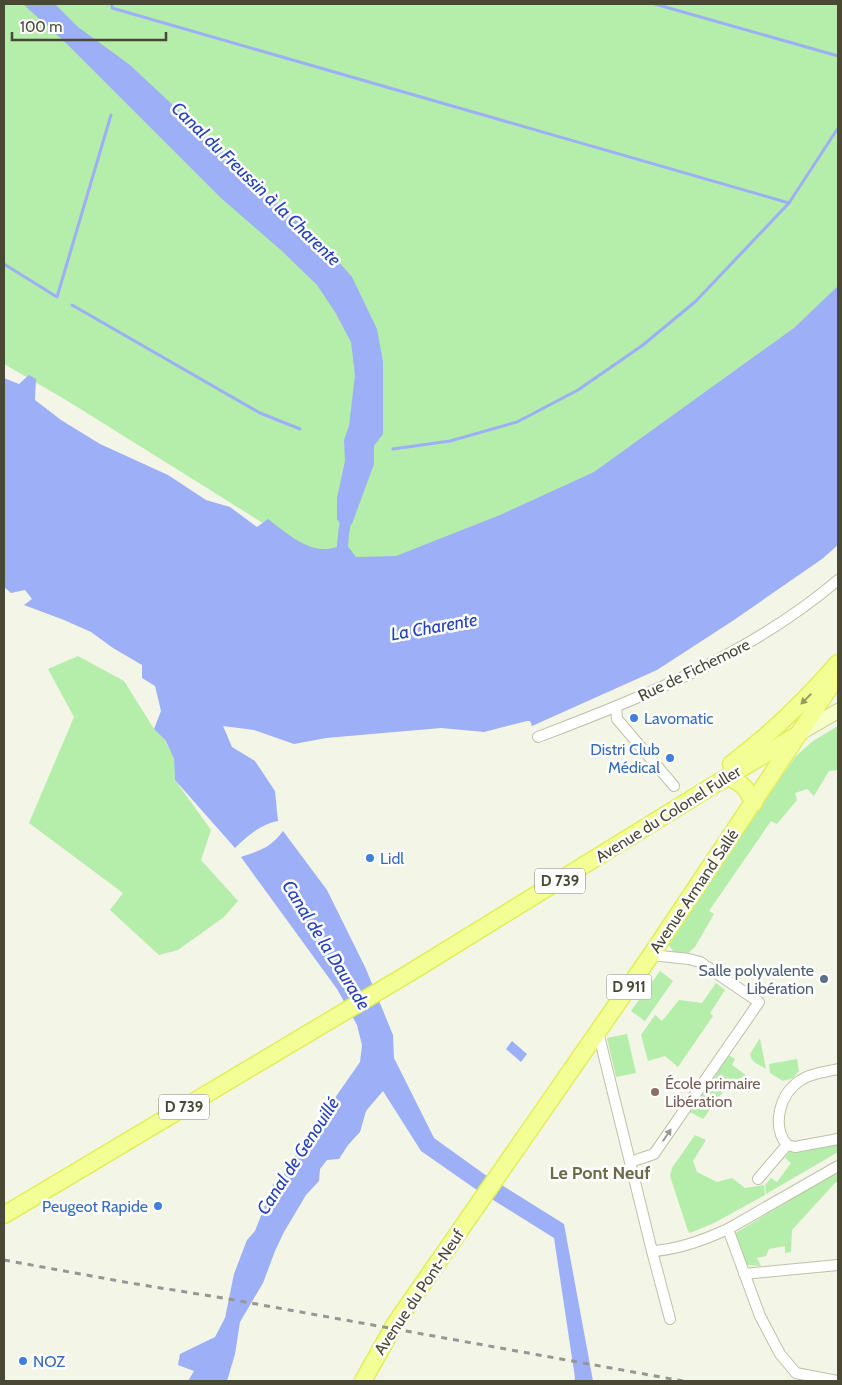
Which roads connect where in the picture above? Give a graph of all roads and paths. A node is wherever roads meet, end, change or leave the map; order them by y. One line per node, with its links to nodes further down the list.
1 (838, 580): 4 (street, Rue de Fichemore)
2 (838, 662): 10 (main road, D 739, one-way to 10)
3 (838, 675): 6 (main road, D 739)
4 (616, 708): 7 (street, Rue de Fichemore); 9 (street)
5 (838, 711): 6 (main road)
6 (799, 734): 8 (main road, Avenue du Colonel Fuller / D 739); 11 (main road, Avenue Armand Sallé / D 739)
7 (538, 737)
8 (728, 777): 10 (main road, Avenue du Colonel Fuller / D 739); 11 (main road)
9 (674, 786)
10 (709, 788): 21 (main road, Avenue du Colonel Fuller / D 739)
11 (754, 803): 12 (main road, Avenue Armand Sallé / D 911)
12 (651, 955): 13 (main road, Avenue Armand Sallé / D 911); 17 (street, one-way to 12)
13 (598, 1032): 17 (street); 20 (main road, Avenue Armand Sallé / D 911)
14 (838, 1069): 16 (street)
15 (838, 1139): 16 (street)
16 (787, 1145): 19 (street)
17 (630, 1162): 23 (street)
18 (838, 1166): 22 (street)
19 (758, 1179)
20 (479, 1205): 27 (main road, Avenue du Pont-Neuf / D 911)
21 (4, 1215)
22 (728, 1229): 23 (street); 25 (street)
23 (652, 1251): 26 (street)
24 (838, 1265): 25 (street)
25 (744, 1274): 28 (street)
26 (670, 1319)
27 (363, 1381)
28 (837, 1381)

